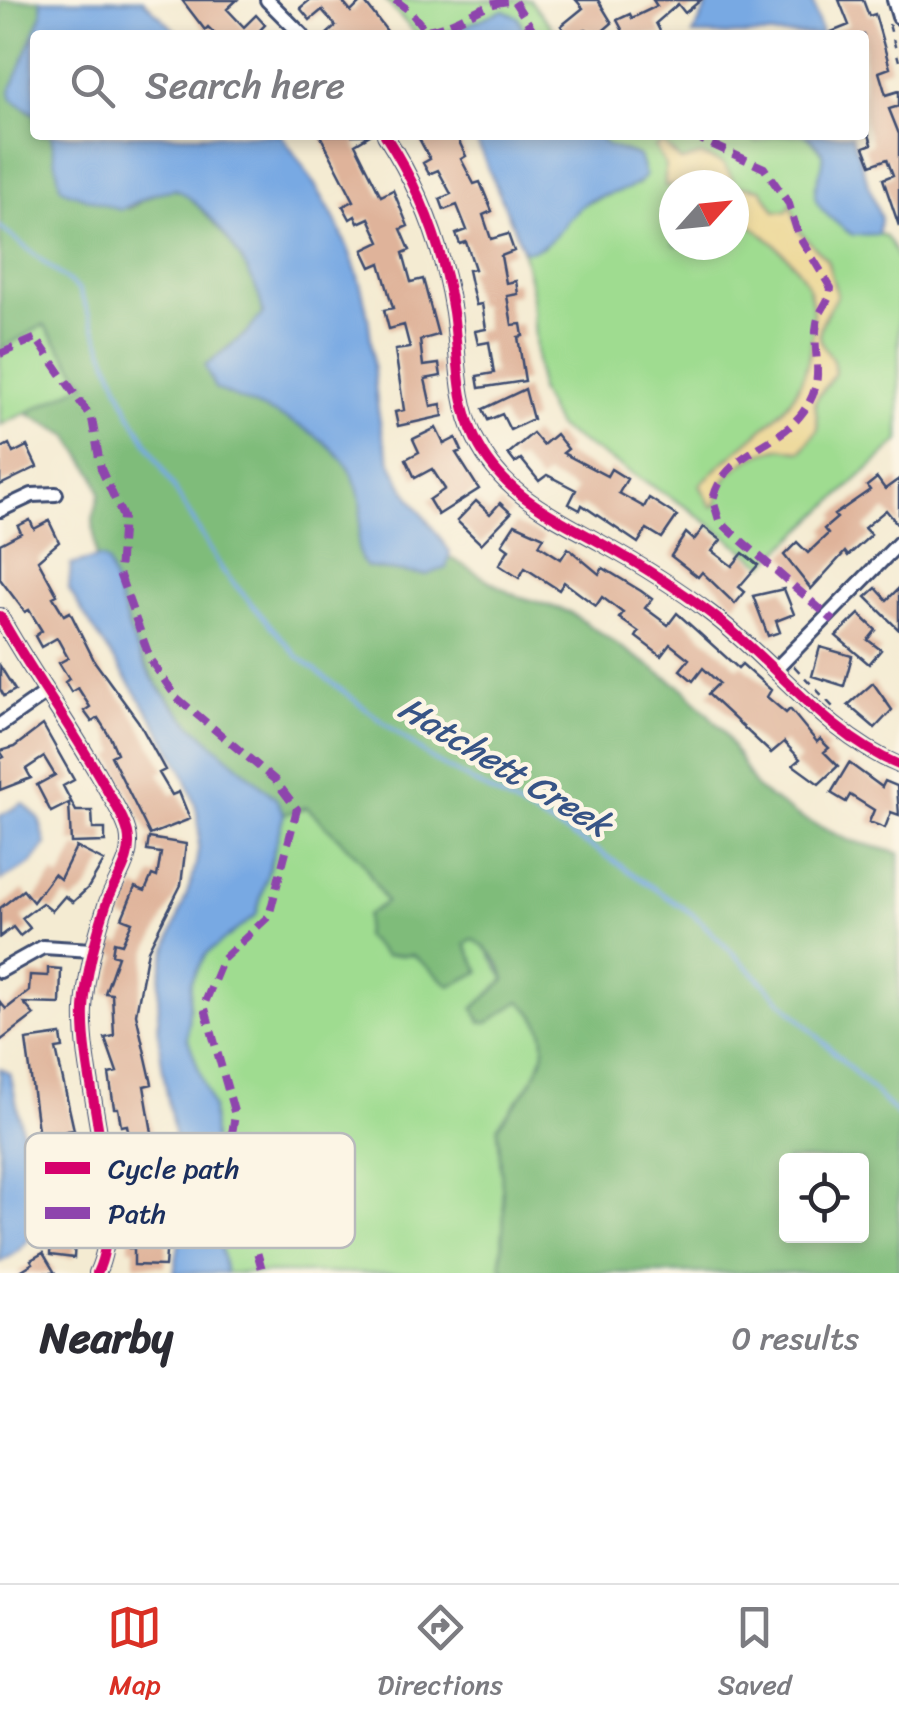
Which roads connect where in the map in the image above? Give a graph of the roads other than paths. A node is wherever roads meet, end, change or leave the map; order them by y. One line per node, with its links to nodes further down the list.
1 (267, 0): 4 (street)
2 (894, 0): 3 (street)
3 (893, 16)
4 (297, 30)
5 (388, 140): 10 (street)
6 (56, 494): 7 (street)
7 (0, 510)
8 (899, 543): 10 (street)
9 (0, 616): 11 (street)
10 (777, 668): 13 (street)
11 (47, 692): 12 (street); 14 (street)
12 (0, 724)
13 (899, 765)
14 (92, 950): 15 (street); 16 (street)
15 (0, 971)
16 (97, 1133)
17 (105, 1248): 18 (street)
18 (98, 1273)

